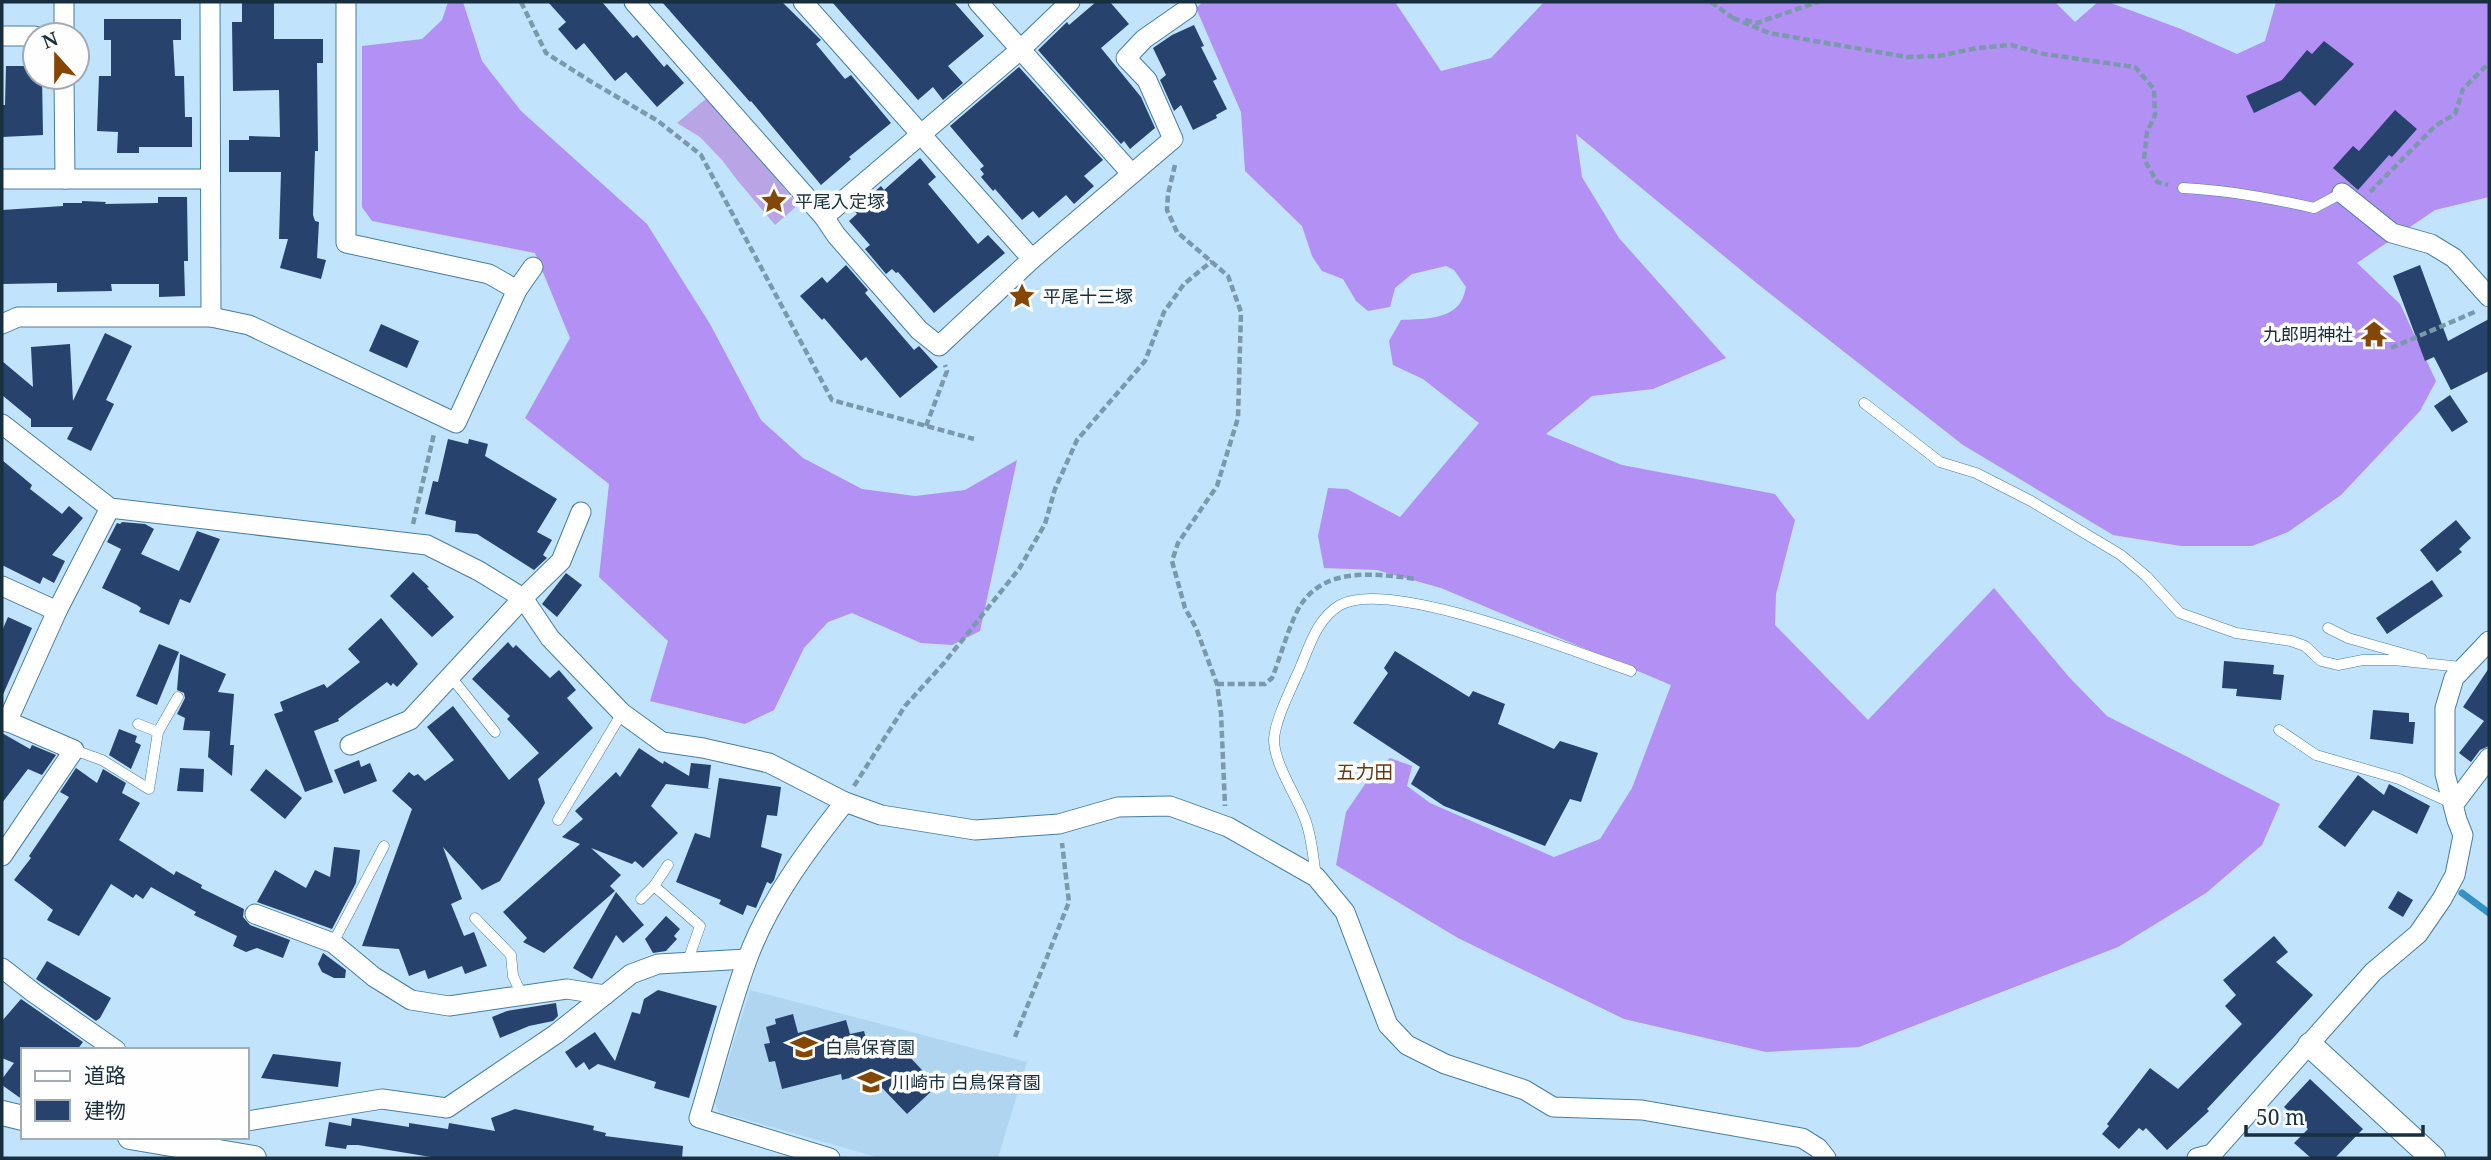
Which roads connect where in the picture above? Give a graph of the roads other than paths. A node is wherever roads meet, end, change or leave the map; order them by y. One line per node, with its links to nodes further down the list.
1 (64, 2): 9 (street)
2 (210, 2): 18 (street)
3 (346, 2): 24 (street)
4 (634, 2): 21 (street)
5 (803, 2): 14 (street)
6 (978, 2): 12 (street)
7 (1070, 2): 12 (street)
8 (1187, 9): 15 (street)
9 (64, 21)
10 (2, 36): 11 (street)
11 (21, 36)
12 (1020, 50): 14 (street); 15 (street)
13 (64, 91): 17 (street)
14 (921, 135): 21 (street); 22 (street)
15 (1131, 173): 22 (street)
16 (2, 179): 17 (street)
17 (65, 179): 18 (street)
18 (210, 179): 26 (street)
19 (2183, 188): 20 (lane)
20 (2349, 199): 25 (street)
21 (824, 216): 22 (street)
22 (1032, 259)
23 (533, 267): 24 (street)
24 (517, 290): 26 (street)
25 (2489, 297)
26 (211, 317): 27 (street)
27 (2, 324)
28 (1864, 404): 37 (lane)
29 (2, 424): 30 (street)
30 (110, 508): 33 (street); 34 (street)
31 (581, 512): 33 (street)
32 (2, 586): 34 (street)
33 (523, 598): 39 (street); 41 (street)
34 (57, 611): 42 (street)
35 (2328, 628): 37 (lane)
36 (2489, 641): 37 (street)
37 (2454, 667): 51 (street)
38 (1631, 671): 56 (lane)
39 (451, 677): 46 (lane); 47 (street)
40 (178, 697): 45 (lane)
41 (622, 713): 50 (street); 52 (lane)
42 (4, 720): 48 (street)
43 (138, 724): 45 (lane)
44 (2279, 730): 51 (lane)
45 (158, 732): 48 (lane)
46 (495, 732)
47 (350, 745)
48 (74, 750): 54 (street)
49 (2489, 758): 51 (street)
50 (845, 802): 56 (street); 62 (street)
51 (2454, 804): 67 (street)
52 (558, 820)
53 (384, 846): 61 (lane)
54 (2, 856)
55 (668, 865): 57 (lane)
56 (1316, 877): 77 (street)
57 (654, 886): 58 (lane); 63 (lane)
58 (641, 899)
59 (255, 914): 61 (street)
60 (475, 918): 65 (lane)
61 (333, 943): 65 (street)
62 (747, 958): 63 (street); 76 (street)
63 (687, 963): 66 (street)
64 (2, 968): 68 (street)
65 (522, 995): 66 (street)
66 (606, 995): 71 (street)
67 (2310, 1045): 75 (street); 78 (street)
68 (113, 1048)
69 (2, 1113): 70 (street)
70 (21, 1118)
71 (248, 1121)
72 (135, 1139): 74 (street)
73 (243, 1150): 74 (street)
74 (168, 1151)
75 (2207, 1157)
76 (830, 1158)
77 (1826, 1158)
78 (2433, 1158)

